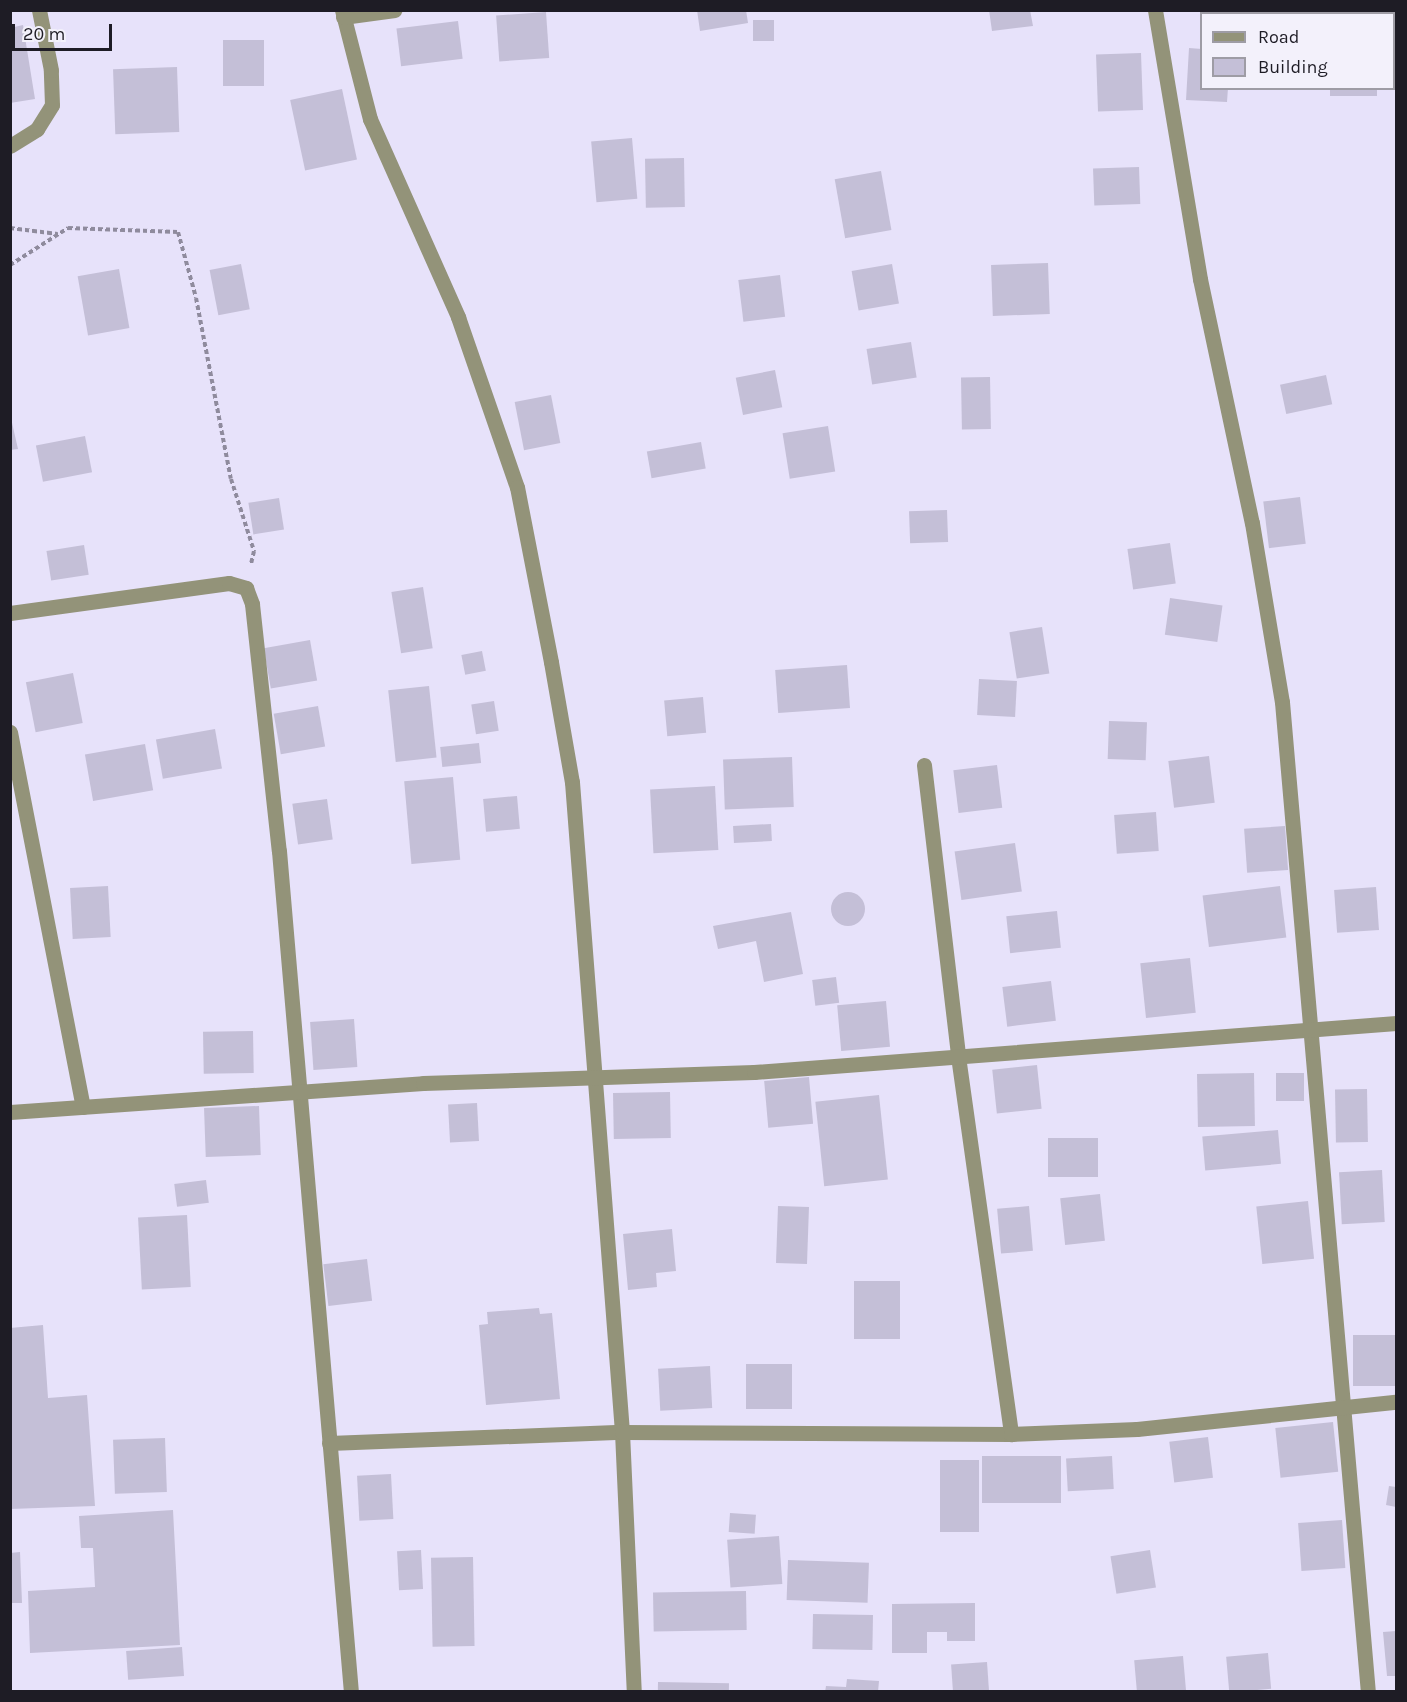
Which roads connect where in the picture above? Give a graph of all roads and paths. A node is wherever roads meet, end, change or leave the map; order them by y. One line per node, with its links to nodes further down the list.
1 (39, 10): 5 (street)
2 (395, 10): 4 (street)
3 (1155, 10): 14 (street)
4 (342, 14): 16 (street)
5 (10, 146)
6 (10, 228): 7 (path)
7 (59, 234): 8 (path); 9 (path)
8 (10, 265)
9 (246, 588): 10 (street); 17 (street)
10 (10, 614)
11 (10, 732): 18 (street)
12 (924, 765): 15 (street)
13 (1396, 1023): 14 (street)
14 (1313, 1029): 15 (street); 21 (street)
15 (958, 1056): 16 (street); 23 (street)
16 (592, 1078): 17 (street); 22 (street)
17 (300, 1092): 18 (street); 24 (street)
18 (83, 1107): 19 (street)
19 (10, 1112)
20 (1396, 1401): 21 (street)
21 (1344, 1406): 23 (street); 27 (street)
22 (622, 1432): 23 (street); 24 (street); 26 (street)
23 (1011, 1434)
24 (329, 1443): 25 (street)
25 (351, 1692)
26 (634, 1692)
27 (1368, 1692)

